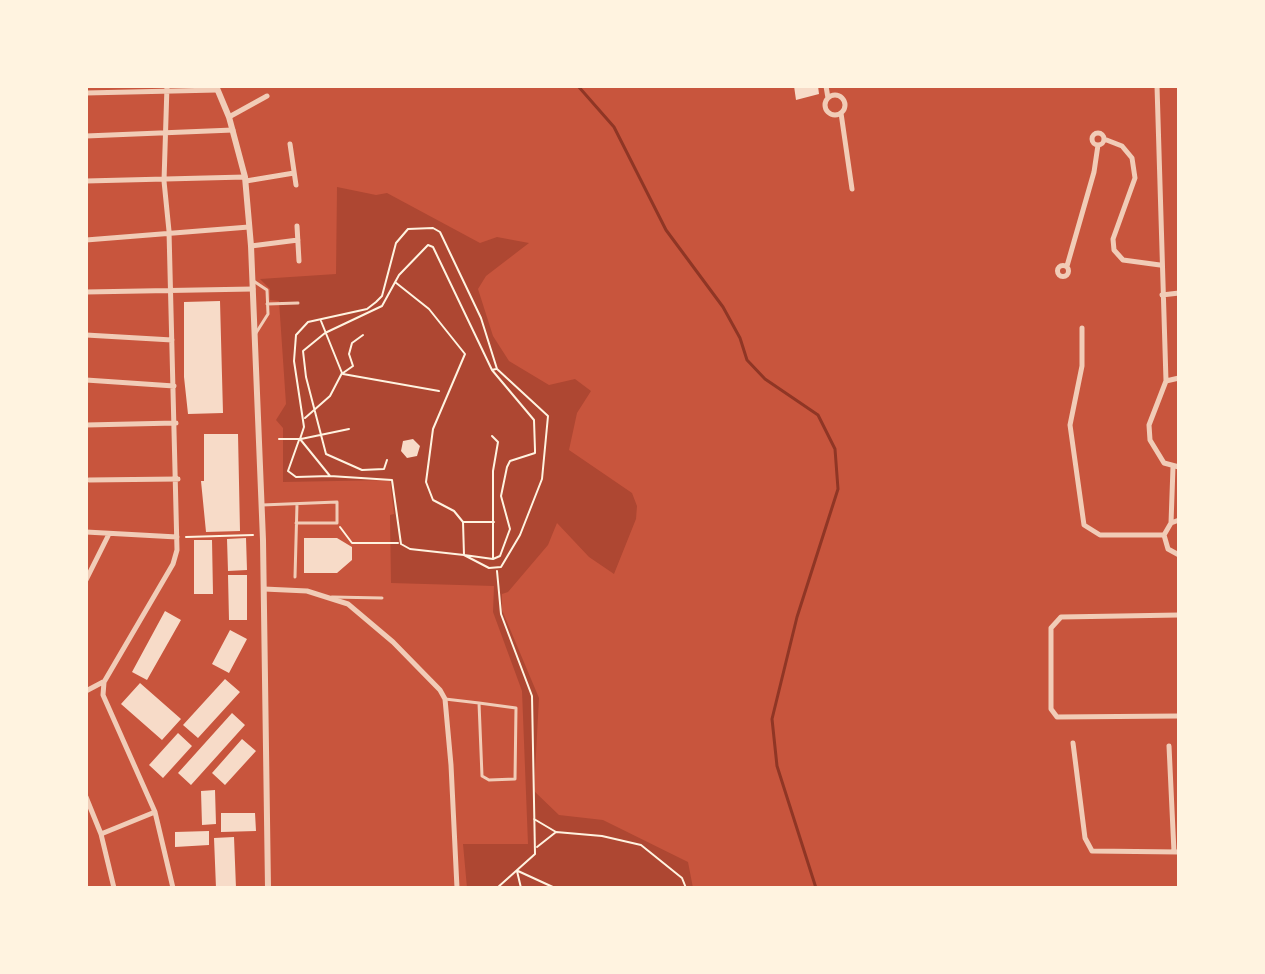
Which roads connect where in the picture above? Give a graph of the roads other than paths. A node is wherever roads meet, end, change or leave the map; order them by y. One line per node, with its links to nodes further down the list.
1 (826, 86): 9 (street)
2 (1084, 86): 3 (lane)
3 (1138, 86)
4 (1157, 86): 31 (street)
5 (216, 88): 6 (street); 11 (street)
6 (167, 89): 7 (street); 13 (street)
7 (86, 93)
8 (267, 96): 11 (street)
9 (828, 98): 10 (street); 10 (street)
10 (841, 113): 23 (street)
11 (229, 117): 12 (street)
12 (233, 130): 13 (street); 19 (street)
13 (167, 135): 14 (street); 21 (street)
14 (86, 136)
15 (1104, 139): 17 (street); 17 (street); 31 (street)
16 (290, 144): 18 (street)
17 (1098, 145): 32 (street)
18 (294, 173): 19 (street); 22 (street)
19 (246, 179): 21 (street); 25 (street)
20 (86, 181): 21 (street)
21 (164, 181): 26 (street)
22 (296, 185)
23 (852, 189)
24 (297, 226): 28 (street)
25 (249, 227): 26 (street); 29 (street)
26 (169, 231): 27 (street); 35 (street)
27 (86, 240)
28 (298, 240): 29 (street); 30 (street)
29 (251, 246): 33 (street)
30 (299, 261)
31 (1160, 265): 38 (street)
32 (1067, 266)
33 (252, 280): 34 (street); 40 (lane)
34 (253, 289): 35 (street); 42 (street)
35 (171, 290): 36 (street); 44 (street)
36 (86, 292)
37 (1179, 293): 38 (street)
38 (1162, 295): 47 (street)
39 (298, 303): 40 (lane)
40 (267, 304): 42 (lane)
41 (1082, 328): 60 (street)
42 (255, 334): 55 (street)
43 (86, 335): 44 (street)
44 (172, 340): 48 (street)
45 (1179, 378): 47 (street)
46 (86, 380): 48 (street)
47 (1166, 381): 51 (street)
48 (174, 386): 49 (street)
49 (176, 423): 50 (street); 52 (street)
50 (86, 425)
51 (1176, 467): 58 (street)
52 (178, 479): 53 (street); 62 (street)
53 (89, 480)
54 (297, 504): 55 (lane); 57 (lane); 57 (lane)
55 (262, 505): 66 (street)
56 (1179, 520): 58 (street)
57 (296, 523): 64 (lane)
58 (1171, 523): 60 (street)
59 (86, 532): 61 (street)
60 (1164, 535): 63 (street)
61 (108, 536): 62 (street); 65 (street)
62 (181, 537): 70 (street)
63 (1179, 555)
64 (295, 577)
65 (86, 580)
66 (264, 589): 67 (street); 83 (street)
67 (332, 597): 68 (lane); 72 (street)
68 (382, 598)
69 (1179, 615): 74 (street)
70 (104, 682): 71 (street); 78 (street)
71 (86, 691)
72 (445, 699): 73 (lane); 84 (street)
73 (479, 703): 73 (lane)
74 (1179, 716)
75 (1073, 743): 80 (street)
76 (1169, 746): 80 (street)
77 (86, 797): 79 (street)
78 (155, 812): 79 (street); 82 (street)
79 (101, 834): 81 (street)
80 (1177, 852)
81 (114, 888)
82 (173, 888)
83 (268, 888)
84 (457, 888)

